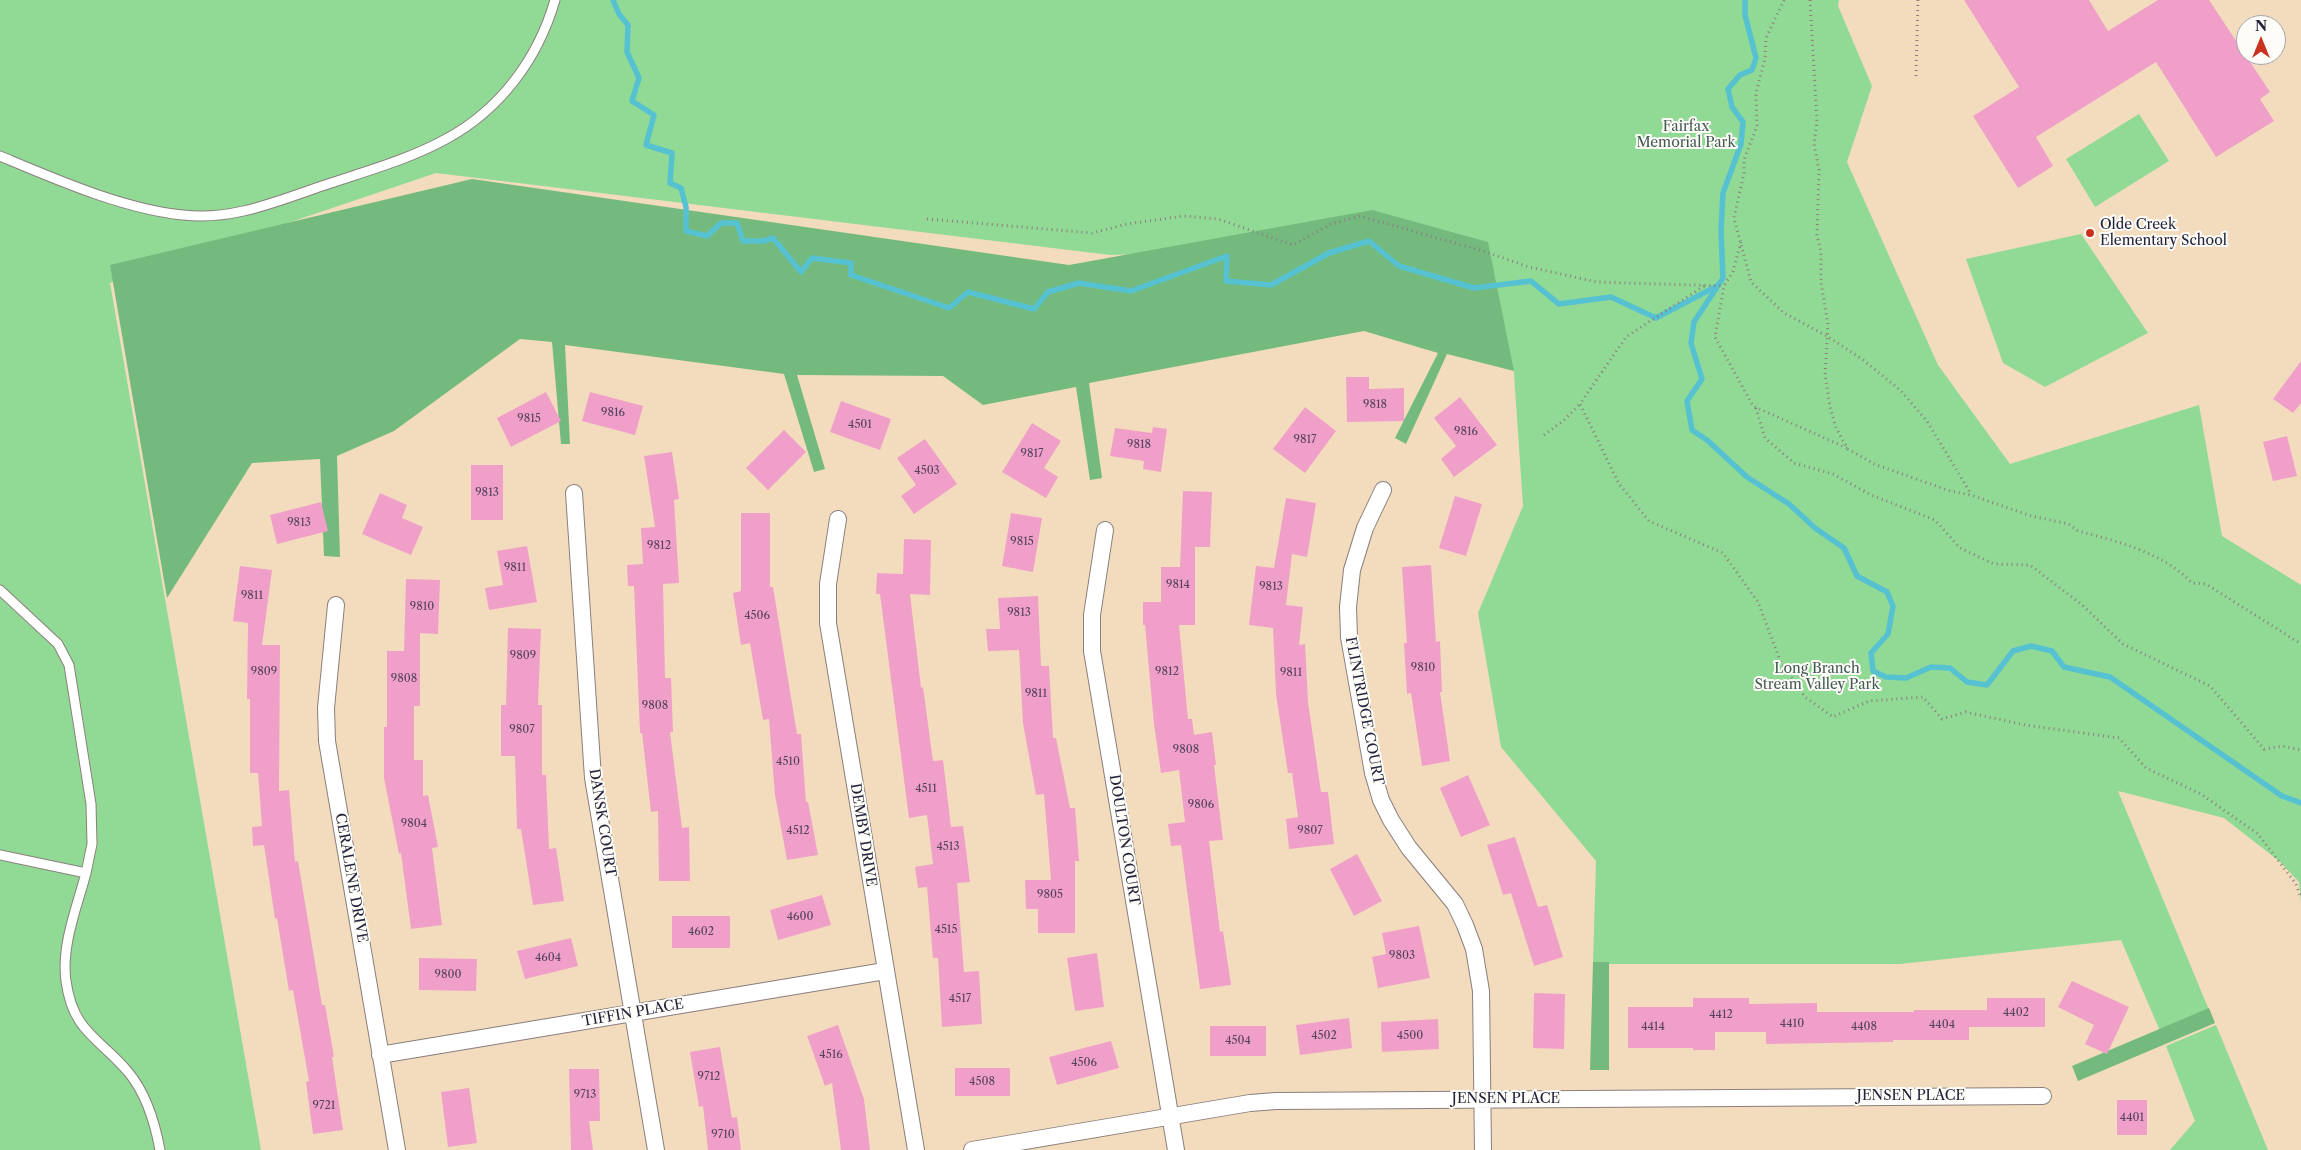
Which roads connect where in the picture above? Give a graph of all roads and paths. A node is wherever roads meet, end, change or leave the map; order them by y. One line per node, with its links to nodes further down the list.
1 (555, 0): 6 (lane)
2 (1784, 0): 8 (path)
3 (1810, 0): 11 (path)
4 (1918, 0): 5 (path)
5 (1916, 76)
6 (0, 156)
7 (927, 219): 9 (path)
8 (1742, 242): 10 (path); 11 (path)
9 (1704, 286): 10 (path); 12 (path)
10 (1724, 286): 13 (path)
11 (1827, 336): 15 (path); 18 (path)
12 (1580, 404): 14 (path); 27 (path)
13 (1756, 408): 15 (path); 24 (path)
14 (1544, 435)
15 (1848, 449): 18 (path)
16 (1383, 490): 32 (street, FLINTRIDGE COURT)
17 (574, 493): 29 (street, DANSK COURT)
18 (1971, 495): 23 (path)
19 (838, 519): 28 (street, DEMBY DRIVE)
20 (1105, 530): 33 (street, DOULTON COURT)
21 (0, 590): 26 (lane)
22 (336, 605): 30 (street, CERALENE DRIVE)
23 (2301, 644)
24 (2301, 750)
25 (0, 854): 26 (lane)
26 (86, 873): 34 (lane)
27 (2301, 898)
28 (885, 970): 29 (street, TIFFIN PLACE); 37 (street, DEMBY DRIVE)
29 (633, 1013): 30 (street, TIFFIN PLACE); 36 (street, DANSK COURT)
30 (380, 1054): 35 (street, CERALENE DRIVE)
31 (2043, 1096): 32 (street, JENSEN PLACE)
32 (1482, 1099): 33 (street, JENSEN PLACE); 40 (street, FLINTRIDGE COURT)
33 (1170, 1116): 38 (street, JENSEN PLACE); 39 (street, DOULTON COURT)
34 (160, 1150)
35 (397, 1150)
36 (656, 1150)
37 (916, 1150)
38 (972, 1150)
39 (1176, 1150)
40 (1483, 1150)

